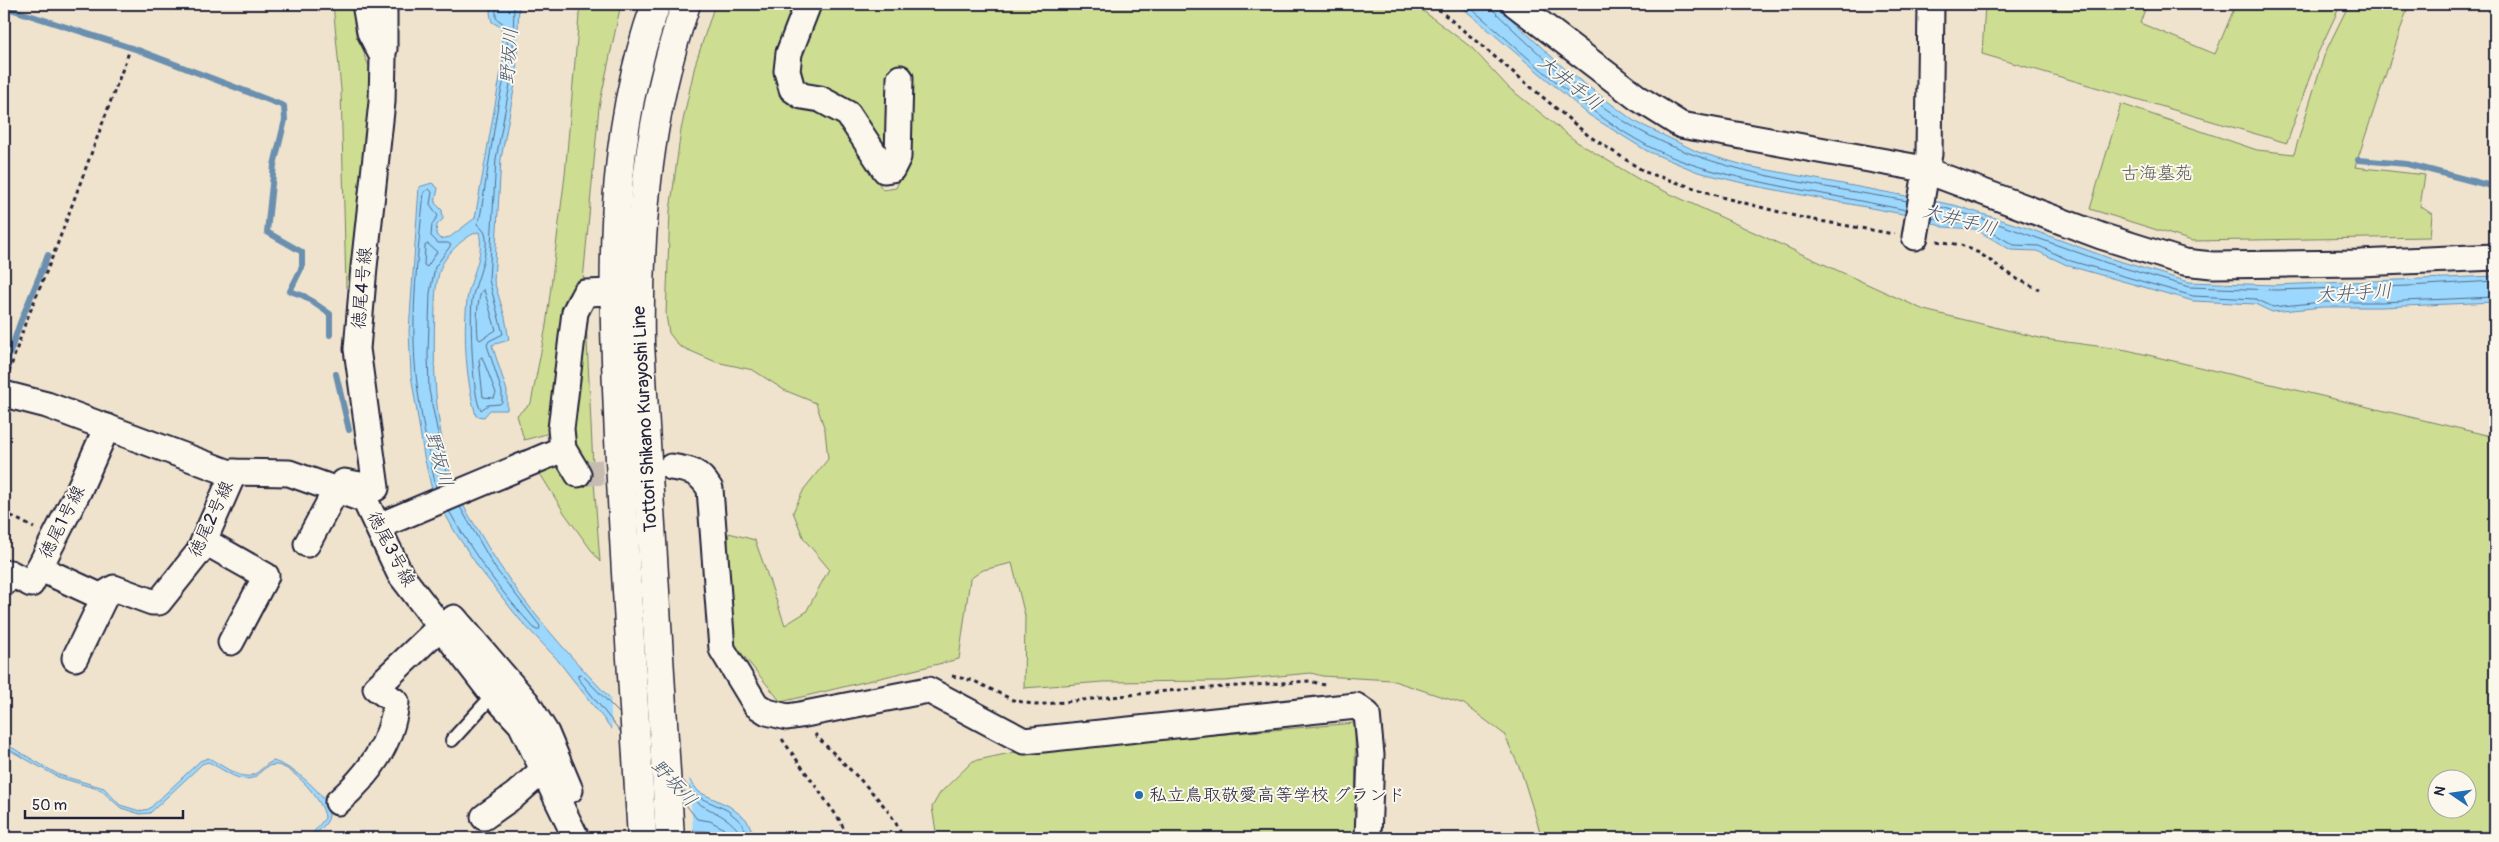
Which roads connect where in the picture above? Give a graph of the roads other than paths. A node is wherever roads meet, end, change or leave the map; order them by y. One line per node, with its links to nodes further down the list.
1 (364, 4): 8 (street, 徳尾4号線)
2 (384, 4): 8 (street)
3 (686, 4): 40 (main road, Tottori Shikano Kurayoshi Line)
4 (808, 4): 9 (street)
5 (1515, 4): 10 (street)
6 (1931, 4): 10 (street)
7 (654, 7): 13 (main road, Tottori Shikano Kurayoshi Line)
8 (383, 57): 21 (street, 徳尾4号線)
9 (900, 78)
10 (1928, 172): 11 (street); 12 (street)
11 (1916, 237)
12 (2495, 257)
13 (613, 292): 16 (street); 39 (main road, Tottori Shikano Kurayoshi Line)
14 (5, 387): 15 (street, 徳尾3号線)
15 (107, 427): 18 (street, 徳尾3号線); 26 (street, 徳尾1号線)
16 (563, 448): 20 (street); 23 (street)
17 (671, 467): 41 (street)
18 (234, 472): 19 (street, 徳尾3号線); 24 (street, 徳尾2号線)
19 (289, 473): 21 (street); 22 (street, 徳尾3号線)
20 (578, 474)
21 (376, 488): 23 (street, 徳尾4号線)
22 (336, 490): 25 (street); 29 (street, 徳尾3号線)
23 (391, 521): 38 (street, 徳尾4号線)
24 (204, 541): 28 (street, 徳尾2号線); 30 (street)
25 (308, 544)
26 (39, 568): 27 (street, 徳尾1号線); 28 (street)
27 (4, 583)
28 (104, 598): 31 (street)
29 (440, 627): 32 (street, 徳尾3号線); 35 (street)
30 (231, 642)
31 (76, 658)
32 (494, 694): 33 (lane); 34 (street, 徳尾3号線)
33 (452, 740)
34 (543, 770): 36 (street); 37 (street, 徳尾3号線)
35 (338, 802)
36 (484, 817)
37 (576, 838)
38 (592, 838)
39 (642, 838)
40 (670, 838)
41 (1368, 838)

